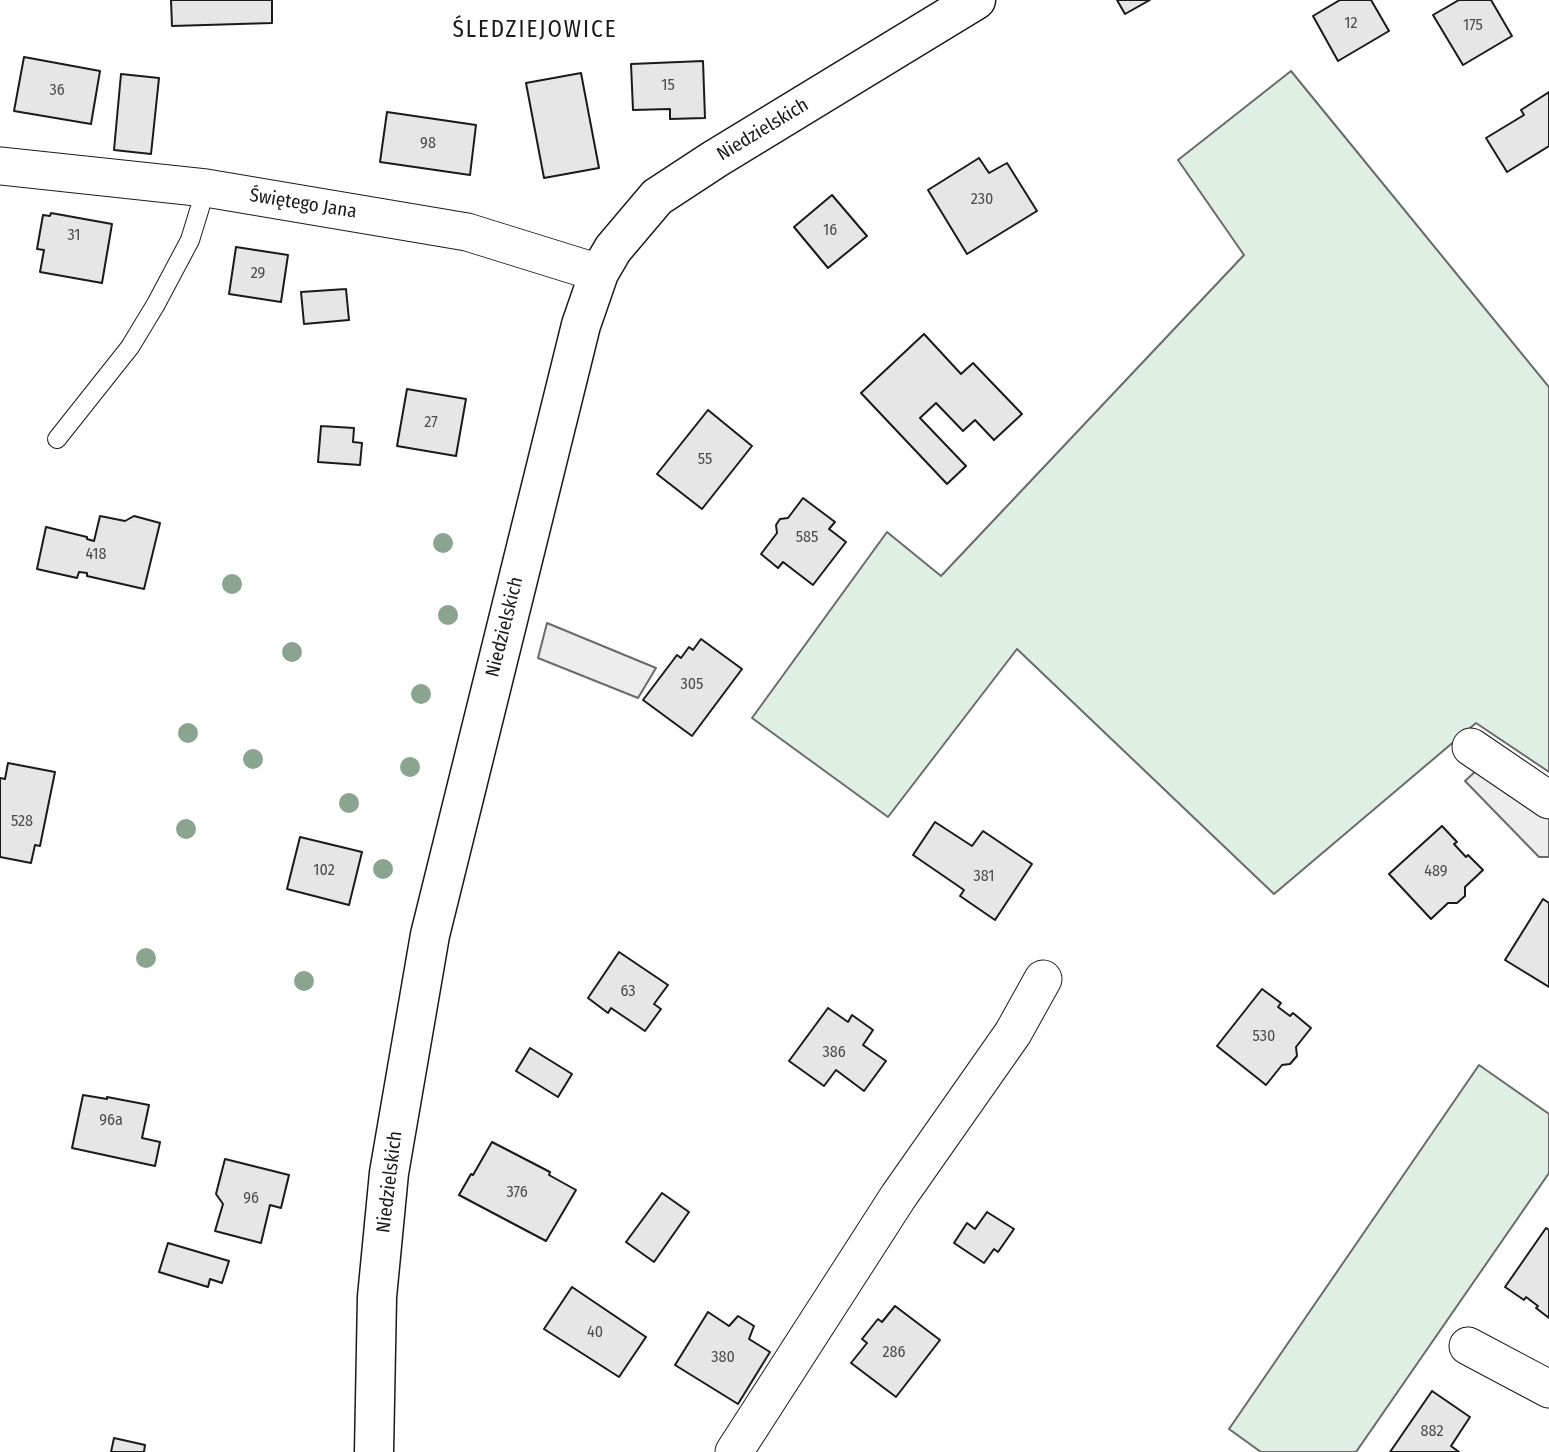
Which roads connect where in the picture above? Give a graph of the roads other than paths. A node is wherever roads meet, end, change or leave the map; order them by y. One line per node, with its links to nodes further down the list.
1 (976, 0): 4 (street, Niedzielskich)
2 (0, 166): 3 (street, Świętego Jana)
3 (206, 188): 4 (street, Świętego Jana); 5 (lane)
4 (599, 273): 11 (street, Niedzielskich)
5 (57, 439)
6 (1471, 747): 7 (street)
7 (1549, 800)
8 (1043, 979): 12 (street)
9 (1468, 1346): 10 (street)
10 (1549, 1389)
11 (374, 1452)
12 (734, 1452)

